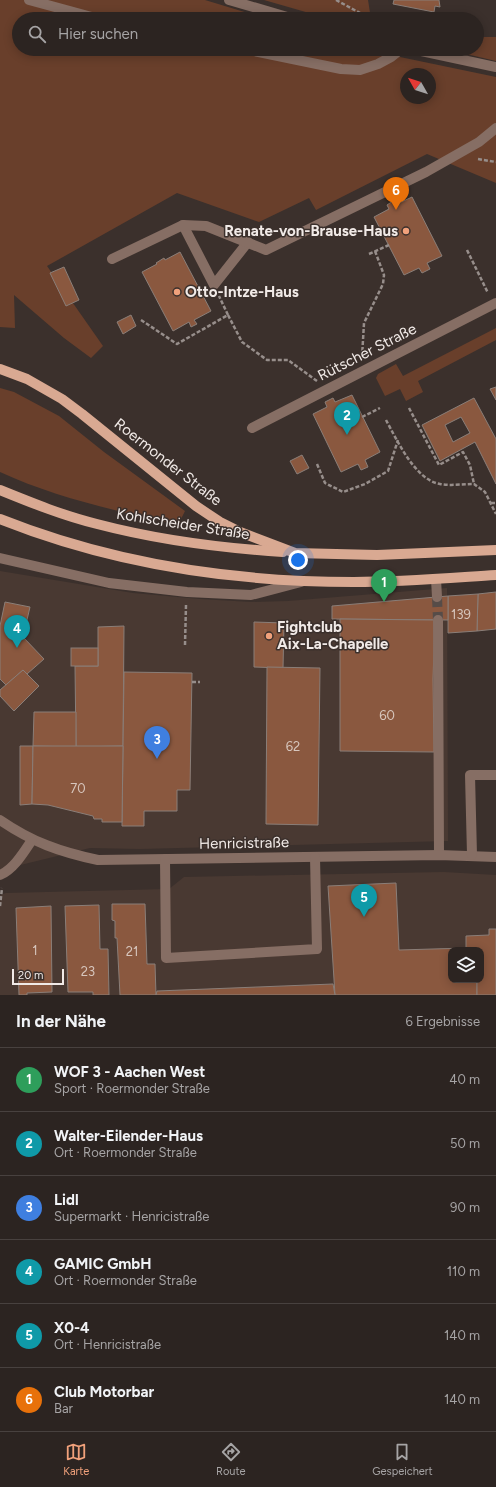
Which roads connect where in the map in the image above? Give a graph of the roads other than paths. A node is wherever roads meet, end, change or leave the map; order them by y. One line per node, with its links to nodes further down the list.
1 (29, 0): 3 (street)
2 (229, 0): 4 (street)
3 (73, 12)
4 (270, 12)
5 (278, 56): 6 (street)
6 (392, 56)
7 (445, 56): 8 (street)
8 (496, 67)
9 (496, 128): 11 (street)
10 (183, 225): 11 (street); 11 (street); 12 (street)
11 (248, 242)
12 (112, 259)
13 (496, 303): 15 (street, Rütscher Straße)
14 (0, 369): 19 (main road, Roermonder Straße)
15 (252, 428)
16 (0, 490): 19 (main road, Kohlscheider Straße)
17 (0, 519): 23 (main road)
18 (496, 550): 19 (main road, Roermonder Straße)
19 (295, 553)
20 (0, 558): 23 (street)
21 (496, 575): 22 (main road)
22 (436, 579): 23 (main road); 24 (street)
23 (303, 581)
24 (437, 597)
25 (438, 620): 29 (street)
26 (496, 775): 30 (street)
27 (0, 820): 28 (street, Henricistraße)
28 (32, 840): 33 (street, Henricistraße); 34 (street)
29 (439, 855): 30 (street, Henricistraße); 31 (street, Henricistraße)
30 (472, 855): 32 (street, Henricistraße)
31 (315, 856): 33 (street, Henricistraße); 33 (street)
32 (496, 856)
33 (165, 859)
34 (0, 875)

